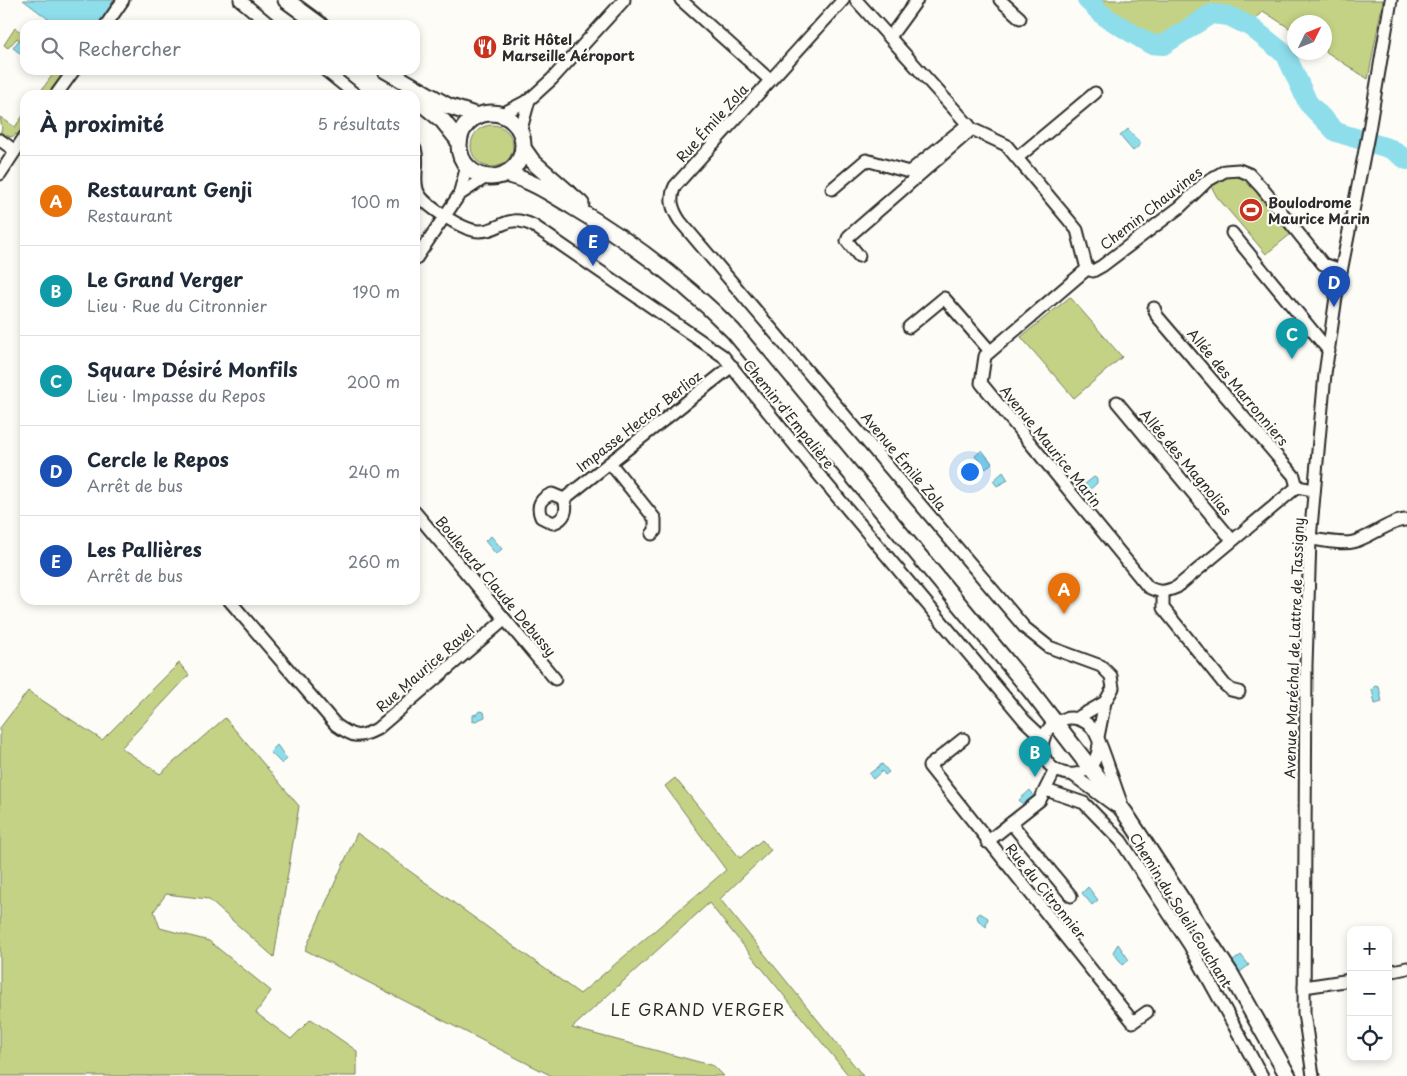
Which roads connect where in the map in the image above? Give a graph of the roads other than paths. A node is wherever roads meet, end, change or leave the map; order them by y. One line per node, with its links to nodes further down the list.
1 (123, 0): 12 (street)
2 (240, 0): 13 (street)
3 (286, 0): 14 (main road)
4 (624, 0): 27 (street)
5 (681, 0): 20 (street)
6 (842, 0): 20 (street, Rue Émile Zola)
7 (856, 0): 15 (street)
8 (917, 0): 15 (street)
9 (1000, 0): 11 (street)
10 (1391, 0): 52 (street, Avenue Maréchal de Lattre de Tassigny)
11 (1020, 18)
12 (109, 20)
13 (264, 20)
14 (313, 20)
15 (890, 37): 31 (street)
16 (70, 75): 21 (street)
17 (331, 75): 22 (street)
18 (386, 75): 23 (main road)
19 (394, 75): 25 (main road)
20 (770, 80): 42 (street, Rue Émile Zola)
21 (60, 90)
22 (350, 90)
23 (405, 90)
24 (420, 90): 30 (main road)
25 (420, 90)
26 (1095, 93): 37 (street)
27 (529, 100): 29 (street); 33 (street)
28 (420, 102): 34 (main road)
29 (500, 114): 30 (main road); 33 (main road)
30 (478, 116): 34 (main road)
31 (970, 127): 37 (street); 43 (street); 50 (street)
32 (0, 140): 36 (street)
33 (522, 140): 40 (main road); 47 (main road)
34 (459, 141): 38 (main road)
35 (20, 142): 36 (street)
36 (14, 150): 39 (street)
37 (1017, 158): 51 (street)
38 (467, 166): 41 (main road); 44 (street)
39 (0, 174)
40 (505, 174): 41 (main road); 47 (main road)
41 (486, 177): 44 (street)
42 (675, 186): 73 (street, Avenue Émile Zola)
43 (832, 189)
44 (459, 195): 46 (street)
45 (420, 196): 46 (street, Chemin d'Empalière)
46 (445, 216): 49 (street); 57 (street, Chemin d'Empalière)
47 (611, 229): 75 (main road)
48 (1232, 233): 56 (street)
49 (420, 253)
50 (858, 256)
51 (1087, 269): 52 (street, Chemin Chauvines); 55 (street)
52 (1341, 270): 56 (street, Avenue Maréchal de Lattre de Tassigny)
53 (1154, 308): 60 (street, Allée des Marronniers)
54 (909, 327): 55 (street)
55 (990, 351): 68 (street, Avenue Maurice Marin)
56 (1328, 351): 61 (street, Avenue Maréchal de Lattre de Tassigny)
57 (732, 366): 59 (street, Impasse Hector Berlioz); 76 (street, Chemin d'Empalière)
58 (1117, 402): 67 (street, Allée des Magnolias)
59 (610, 463): 62 (street, Impasse Hector Berlioz); 65 (street)
60 (1297, 487): 61 (street); 67 (street)
61 (1314, 490): 66 (street, Avenue Maréchal de Lattre de Tassigny)
62 (564, 499)
63 (420, 518): 70 (street, Boulevard Claude Debussy)
64 (1407, 520): 66 (street)
65 (652, 534)
66 (1310, 539): 90 (street, Avenue Maréchal de Lattre de Tassigny)
67 (1232, 540): 68 (street)
68 (1163, 592): 72 (street)
69 (233, 605): 70 (street, Rue Maurice Ravel)
70 (504, 620): 71 (street, Boulevard Claude Debussy)
71 (555, 679)
72 (1239, 692)
73 (1105, 702): 74 (street); 78 (street, Avenue Émile Zola)
74 (1077, 718): 75 (street); 78 (street)
75 (1056, 722): 76 (street); 79 (main road)
76 (1043, 738): 80 (street)
77 (963, 739): 85 (street)
78 (1098, 740): 79 (street, Avenue Émile Zola); 83 (street)
79 (1090, 768): 81 (street); 83 (main road)
80 (1055, 770): 81 (street); 82 (street, Rue du Citronnier)
81 (1073, 775): 83 (street)
82 (1046, 790): 84 (street, Rue du Citronnier); 92 (street, Chemin du Soleil Couchant)
83 (1125, 813): 93 (main road)
84 (1011, 823): 85 (street, Rue du Citronnier); 86 (street)
85 (987, 842): 91 (street, Rue du Citronnier)
86 (1071, 896)
87 (1407, 968): 88 (street)
88 (1392, 971)
89 (1347, 981): 90 (street)
90 (1304, 987): 94 (street, Avenue Maréchal de Lattre de Tassigny)
91 (1147, 1012)
92 (1262, 1076)
93 (1288, 1076)
94 (1313, 1076)

